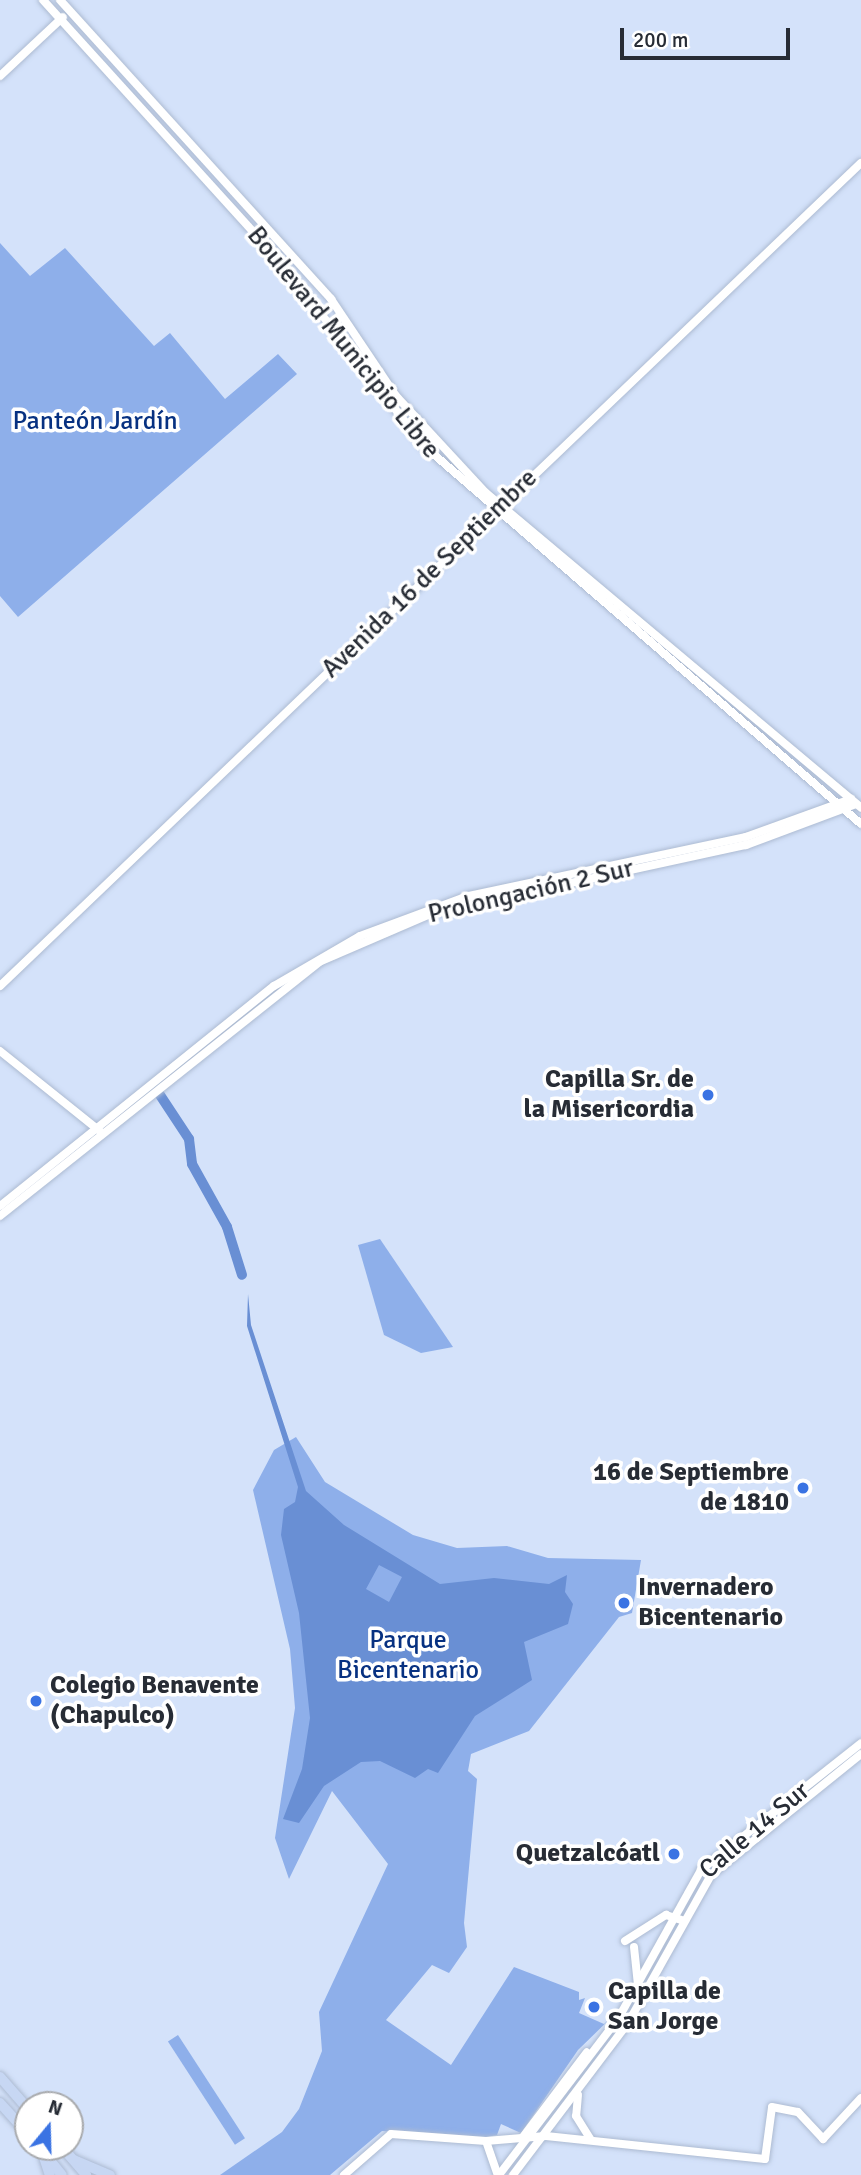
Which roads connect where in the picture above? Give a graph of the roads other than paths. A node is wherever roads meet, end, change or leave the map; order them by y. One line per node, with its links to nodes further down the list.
1 (43, 0): 4 (main road, Boulevard Municipio Libre)
2 (60, 0): 3 (main road, Boulevard Municipio Libre)
3 (70, 10): 4 (main road); 7 (main road, Boulevard Municipio Libre)
4 (62, 19): 5 (main road); 7 (main road, Boulevard Municipio Libre)
5 (0, 76)
6 (861, 163): 7 (main road, Avenida 16 de Septiembre)
7 (496, 509): 8 (main road, Boulevard Municipio Libre); 9 (main road, Boulevard Municipio Libre); 11 (main road, Avenida 16 de Septiembre)
8 (856, 804): 9 (main road, Prolongación 2 Sur)
9 (840, 806): 10 (main road, Boulevard Municipio Libre); 13 (main road, Prolongación 2 Sur)
10 (861, 824)
11 (0, 986)
12 (0, 1051): 13 (main road)
13 (99, 1130): 14 (main road, Prolongación 2 Sur); 15 (main road, Prolongación 2 Sur)
14 (0, 1206)
15 (0, 1216)
16 (861, 1743): 18 (main road, Calle 14 Sur)
17 (861, 1754): 19 (main road, Calle 14 Sur)
18 (674, 1915): 19 (main road); 20 (main road); 22 (main road, Calle 14 Sur)
19 (684, 1921): 24 (main road, Calle 14 Sur)
20 (625, 1941)
21 (634, 1947): 22 (main road)
22 (638, 1986): 30 (main road, Calle 14 Sur)
23 (0, 2077): 25 (highway)
24 (579, 2091): 29 (main road, Calle 14 Sur); 31 (main road)
25 (14, 2093)
26 (861, 2098): 31 (main road)
27 (0, 2103): 28 (highway)
28 (14, 2118)
29 (546, 2136): 30 (main road); 31 (main road); 39 (main road, Calle 14 Sur)
30 (527, 2137): 32 (main road); 35 (main road, Calle 14 Sur)
31 (591, 2140)
32 (486, 2141): 35 (main road); 38 (main road)
33 (50, 2161): 36 (highway)
34 (76, 2161): 37 (highway)
35 (499, 2174)
36 (62, 2175)
37 (110, 2175)
38 (344, 2175)
39 (513, 2175)

